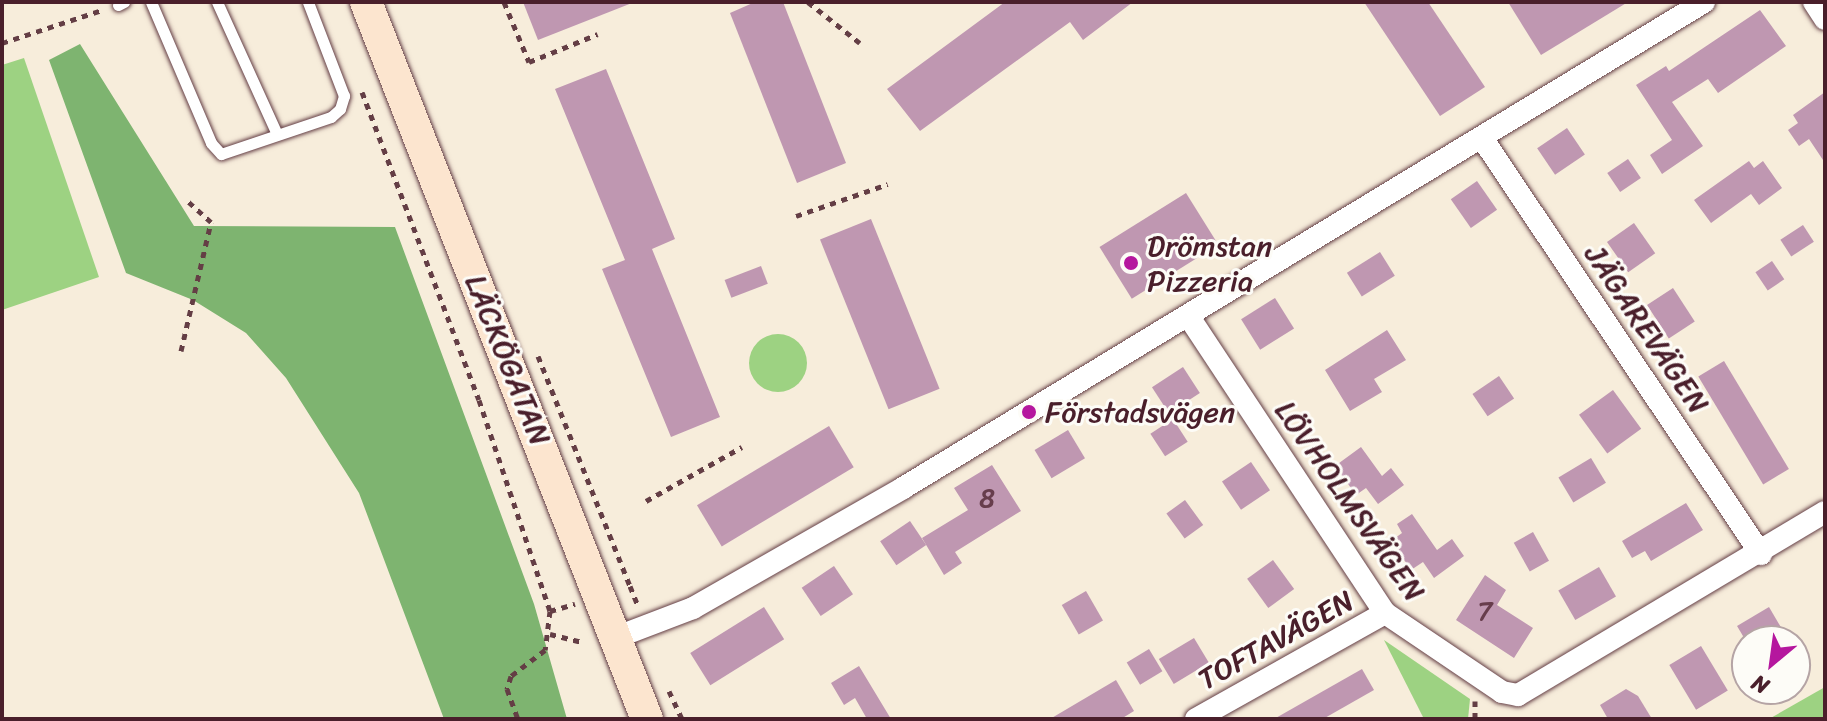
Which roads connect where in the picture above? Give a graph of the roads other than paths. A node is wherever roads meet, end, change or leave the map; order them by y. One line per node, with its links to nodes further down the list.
1 (151, 2): 8 (lane)
2 (217, 2): 8 (lane)
3 (308, 2): 8 (lane)
4 (366, 2): 14 (main road, LÄCKÖGATAN)
5 (1704, 2): 9 (street)
6 (1814, 2): 7 (street)
7 (1825, 19)
8 (277, 134)
9 (1482, 138): 10 (street); 12 (street, JÄGAREVÄGEN)
10 (1189, 317): 13 (street, LÖVHOLMSVÄGEN); 14 (street)
11 (1825, 512): 12 (street, LÖVHOLMSVÄGEN)
12 (1761, 554): 13 (street, LÖVHOLMSVÄGEN)
13 (1385, 613): 16 (street, TOFTAVÄGEN)
14 (617, 637): 15 (main road, LÄCKÖGATAN)
15 (647, 719)
16 (1196, 719)

